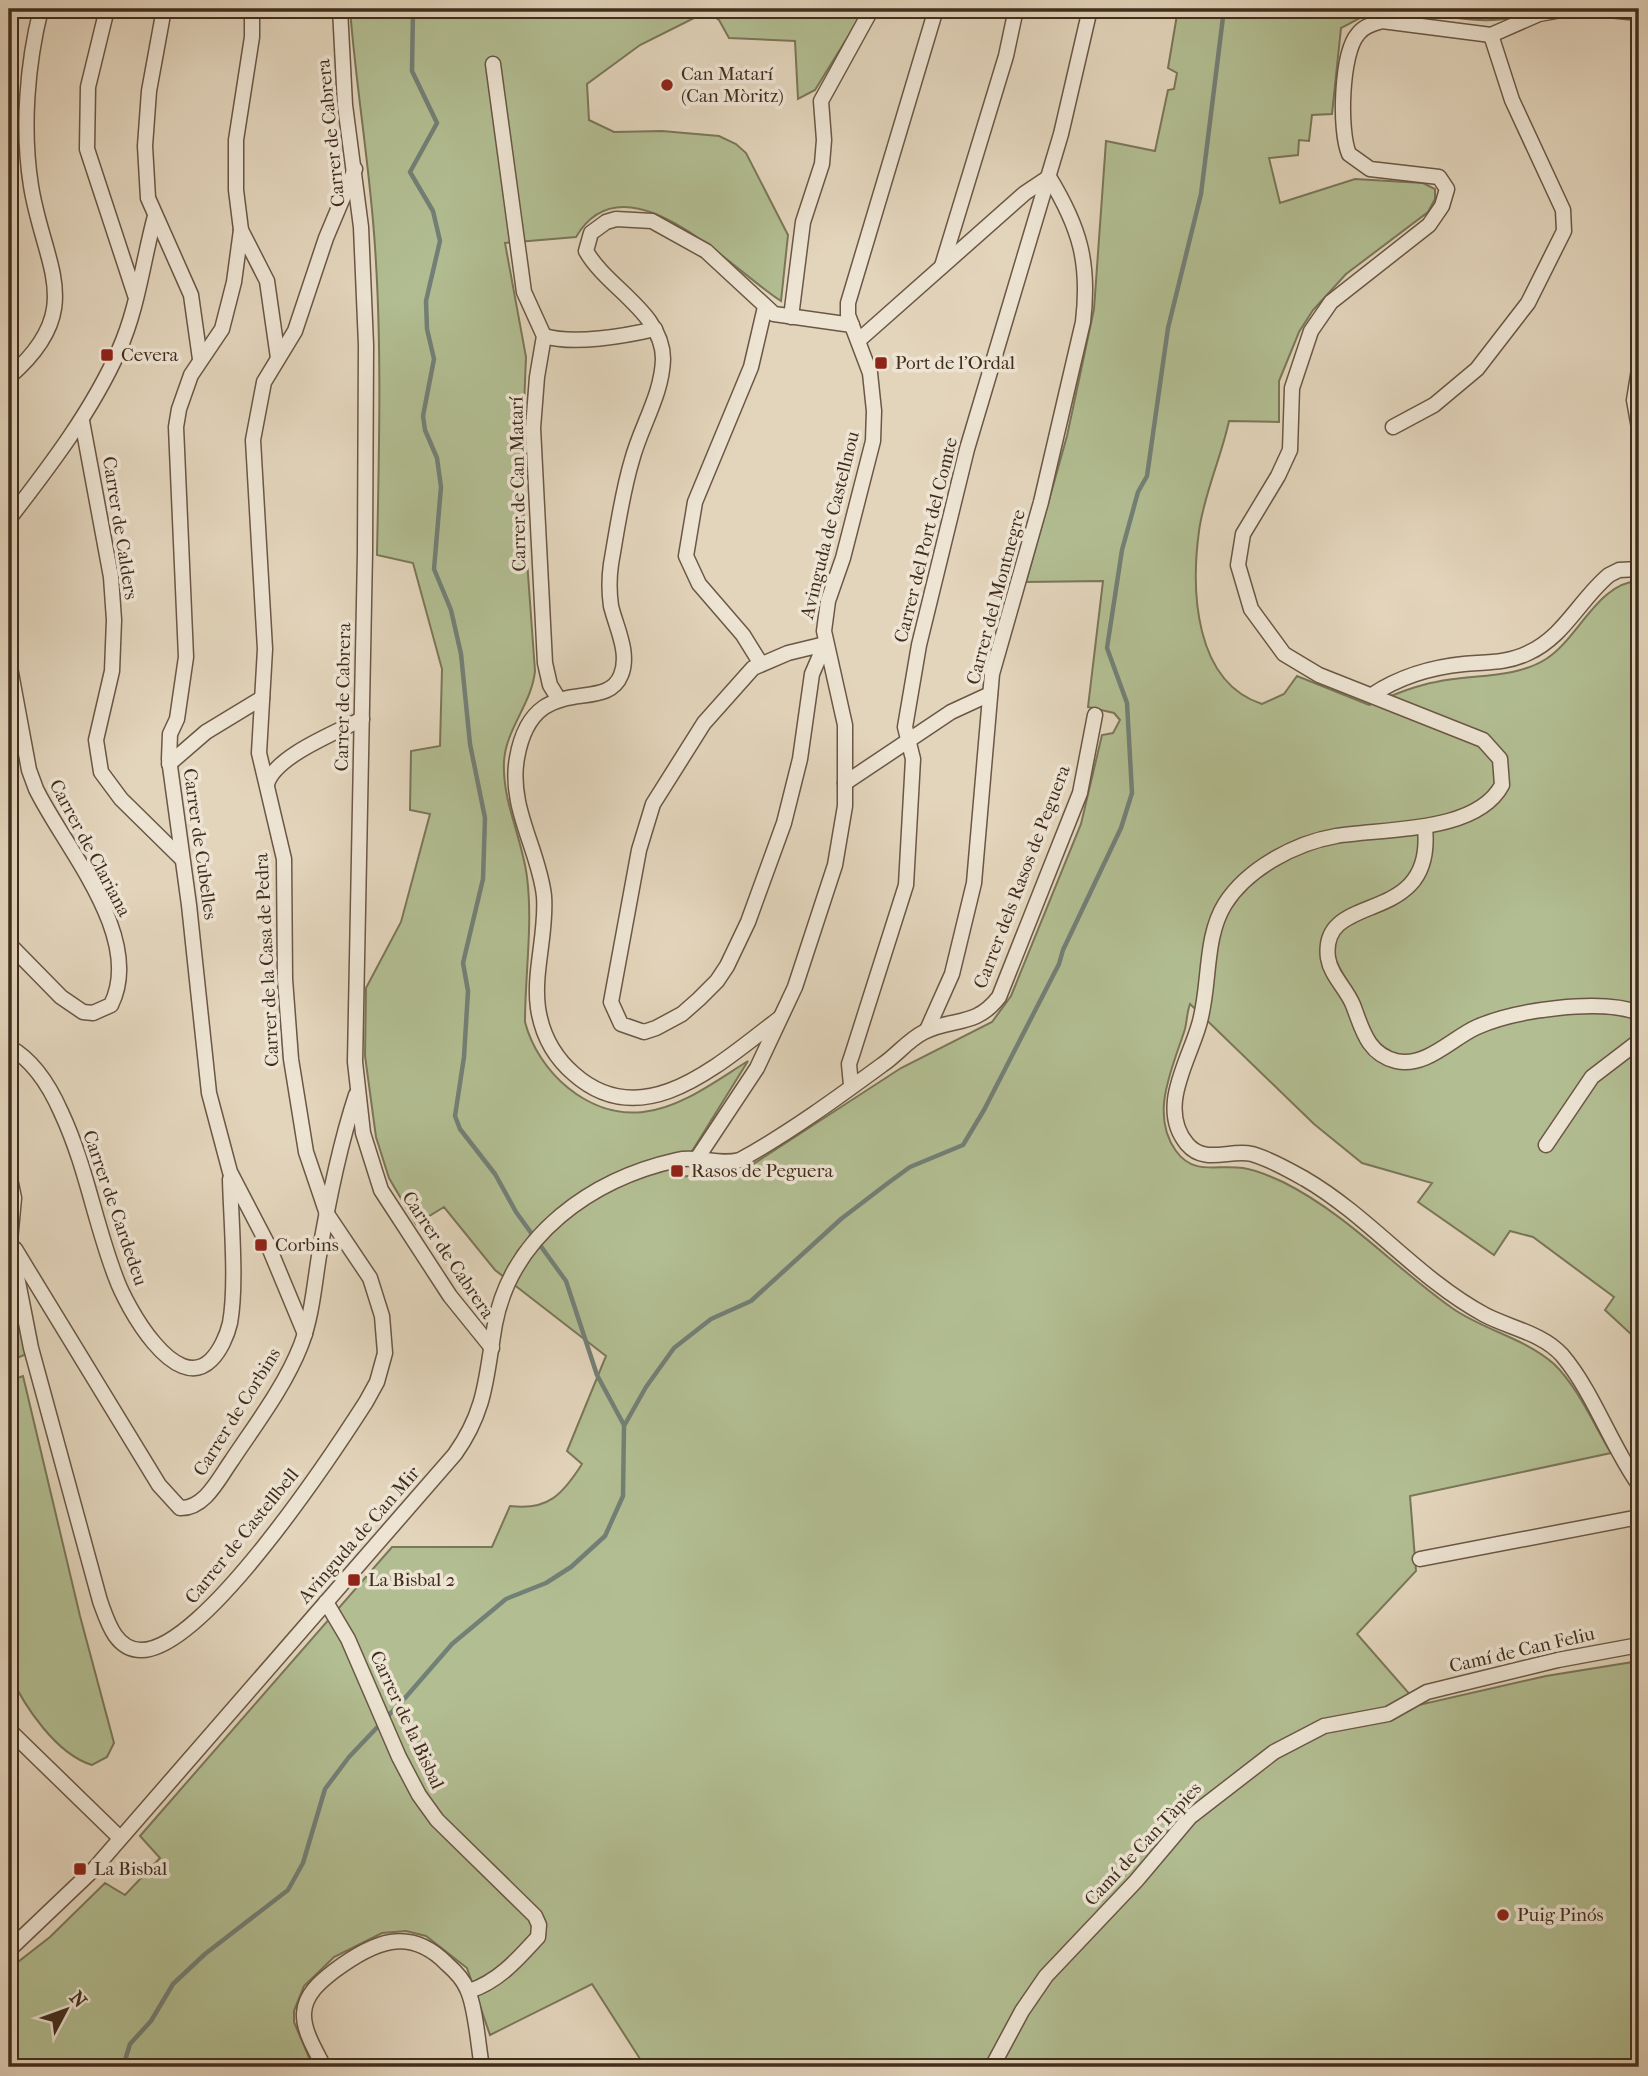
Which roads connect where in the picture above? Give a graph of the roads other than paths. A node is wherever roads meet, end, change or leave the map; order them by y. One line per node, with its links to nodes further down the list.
1 (41, 9): 30 (street)
2 (107, 9): 20 (street)
3 (164, 9): 17 (street)
4 (252, 9): 18 (street)
5 (340, 9): 15 (street, Carrer de Cabrera)
6 (936, 9): 23 (street, Avinguda de Castellnou)
7 (1016, 9): 19 (street)
8 (1090, 9): 16 (street, Carrer del Port del Comte)
9 (1567, 9): 13 (street)
10 (1599, 9): 12 (street)
11 (870, 12): 22 (street)
12 (1639, 13)
13 (1491, 35): 32 (street); 41 (street)
14 (493, 64): 25 (street)
15 (355, 169): 27 (street); 45 (street, Carrer de Cabrera)
16 (1049, 177): 19 (street); 39 (street, Carrer del Montnegre); 46 (street, Carrer del Port del Comte)
17 (155, 216): 20 (street); 28 (street)
18 (241, 230): 27 (street); 28 (street, Carrer de Cubelles)
19 (942, 267): 26 (street)
20 (135, 297): 31 (street)
21 (765, 307): 22 (street); 24 (street); 38 (street)
22 (791, 317): 23 (street)
23 (852, 325): 26 (street, Avinguda de Castellnou)
24 (655, 329): 25 (street); 43 (street)
25 (544, 336): 43 (street, Carrer de Can Matarí)
26 (859, 340): 36 (street, Avinguda de Castellnou)
27 (278, 358): 42 (street)
28 (200, 359): 47 (street, Carrer de Cubelles)
29 (1639, 369): 33 (street)
30 (9, 377)
31 (82, 421): 34 (street); 51 (street, Carrer de Calders)
32 (1393, 427)
33 (1639, 428)
34 (9, 519)
35 (1639, 569): 41 (street)
36 (825, 644): 38 (street); 38 (street); 48 (street, Avinguda de Castellnou)
37 (9, 662): 40 (street, Carrer de Clariana)
38 (761, 664)
39 (990, 694): 46 (street); 55 (street, Carrer del Montnegre)
40 (11, 695): 52 (street, Carrer de Clariana)
41 (1373, 695): 50 (street)
42 (262, 698): 47 (street); 49 (street)
43 (558, 698): 54 (street)
44 (1096, 715): 55 (street, Carrer dels Rasos de Peguera)
45 (362, 719): 49 (street); 59 (street, Carrer de Cabrera)
46 (908, 743): 48 (street); 58 (street, Carrer del Port del Comte)
47 (169, 764): 51 (street, Carrer de Cubelles)
48 (845, 783): 54 (street, Avinguda de Castellnou)
49 (267, 784): 64 (street, Carrer de la Casa de Pedra)
50 (1425, 828): 53 (street); 68 (street)
51 (182, 859): 62 (street, Carrer de Cubelles)
52 (9, 944)
53 (1639, 1013)
54 (780, 1018): 61 (street, Avinguda de Castellnou)
55 (927, 1030): 58 (street, Carrer dels Rasos de Peguera)
56 (1639, 1041): 60 (street)
57 (9, 1047): 62 (street, Carrer de Cardedeu)
58 (851, 1085): 61 (street, Carrer dels Rasos de Peguera)
59 (358, 1091): 64 (street, Carrer de Corbins); 67 (street, Carrer de Cabrera)
60 (1546, 1145)
61 (698, 1157): 67 (street, Avinguda de Can Mir)
62 (230, 1172): 66 (street, Carrer de Cubelles)
63 (9, 1174): 65 (street, Carrer de Castellbell)
64 (327, 1214): 65 (street, Carrer de Castellbell); 66 (street, Carrer de Corbins)
65 (10, 1242): 66 (street, Carrer de Corbins)
66 (304, 1334)
67 (492, 1348): 71 (street, Avinguda de Can Mir)
68 (1639, 1485)
69 (1639, 1517): 70 (street)
70 (1420, 1559)
71 (326, 1602): 75 (street, Avinguda de Can Mir); 77 (street, Carrer de la Bisbal)
72 (1639, 1645): 73 (street, Camí de Can Feliu)
73 (1414, 1697): 80 (street, Camí de Can Tàpies)
74 (9, 1733): 75 (street)
75 (120, 1839): 76 (street, Avinguda de Can Mir)
76 (9, 1950)
77 (469, 1990): 78 (street); 79 (street)
78 (324, 2067)
79 (482, 2067)
80 (992, 2067)

